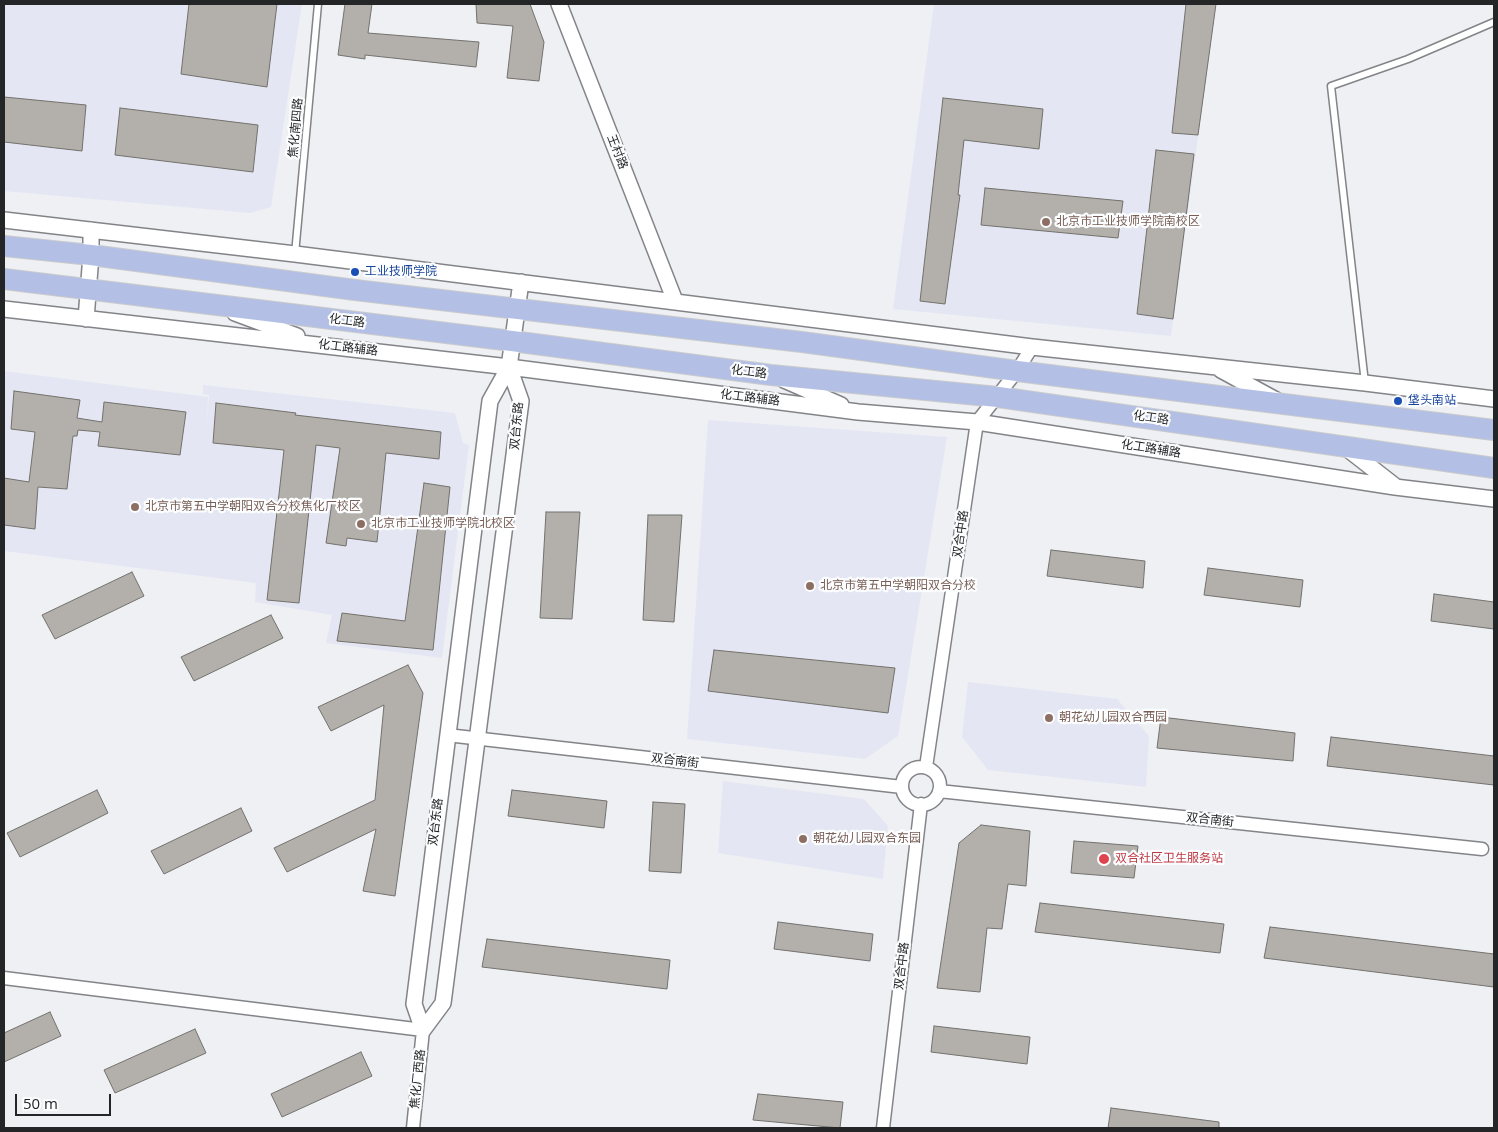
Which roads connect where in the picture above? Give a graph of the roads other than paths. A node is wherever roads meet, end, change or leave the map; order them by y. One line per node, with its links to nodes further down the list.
1 (318, 4): 7 (lane, 焦化南四路)
2 (559, 4): 12 (street, 王村路)
3 (1494, 22): 24 (lane)
4 (4, 220): 5 (street)
5 (91, 230): 7 (street); 8 (street)
6 (4, 246): 8 (main road)
7 (295, 254): 10 (street)
8 (91, 255): 11 (street); 14 (main road)
9 (4, 279): 11 (main road, 化工路)
10 (521, 282): 12 (street); 14 (street)
11 (89, 290): 13 (main road, 化工路); 16 (street)
12 (675, 301): 19 (street)
13 (215, 305): 17 (main road, 化工路); 18 (street)
14 (518, 308): 17 (street); 22 (main road)
15 (4, 309): 16 (street, 化工路辅路)
16 (86, 319): 18 (street, 化工路辅路)
17 (512, 341): 21 (street); 23 (main road, 化工路)
18 (318, 344): 21 (street, 化工路辅路)
19 (1032, 346): 20 (street); 22 (street)
20 (1213, 366): 24 (street); 27 (street)
21 (508, 367): 28 (street, 化工路辅路); 35 (street, 双台东路); 36 (street, 双台东路)
22 (1017, 371): 25 (street); 27 (main road)
23 (771, 375): 25 (main road, 化工路); 28 (street)
24 (1365, 383): 26 (street)
25 (998, 397): 29 (street); 31 (main road, 化工路)
26 (1494, 399)
27 (1284, 404): 30 (main road)
28 (858, 412): 29 (street, 化工路辅路)
29 (977, 422): 33 (street, 化工路辅路); 37 (street, 双合中路)
30 (1494, 430)
31 (1345, 447): 32 (main road, 化工路); 33 (street)
32 (1494, 468)
33 (1396, 487): 34 (street, 化工路辅路)
34 (1494, 499)
35 (447, 735): 36 (street, 双合南街); 43 (street, 双台东路)
36 (477, 738): 38 (street, 双合南街); 43 (street, 双台东路)
37 (926, 768): 38 (street); 39 (street)
38 (902, 787): 40 (street)
39 (939, 791): 40 (street); 41 (street, 双合南街)
40 (921, 804): 45 (street, 双合中路)
41 (1482, 849)
42 (4, 978): 43 (street)
43 (422, 1030): 44 (street, 焦化厂西路)
44 (413, 1128)
45 (883, 1128)

